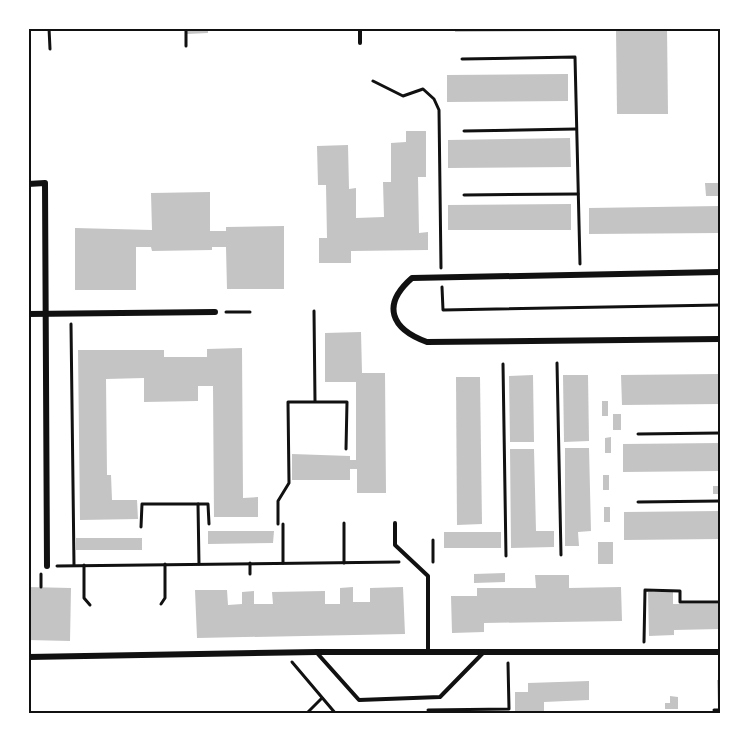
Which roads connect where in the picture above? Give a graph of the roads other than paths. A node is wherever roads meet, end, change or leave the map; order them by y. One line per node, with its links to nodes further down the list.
1 (360, 28): 2 (lane)
2 (360, 43)
3 (28, 184): 7 (street)
4 (720, 272): 8 (street)
5 (215, 312): 7 (street)
6 (28, 314): 7 (street)
7 (47, 316): 10 (street)
8 (720, 339)
9 (395, 523): 14 (lane)
10 (47, 566)
11 (317, 652): 12 (lane); 14 (street); 15 (street)
12 (484, 652): 13 (street); 14 (street)
13 (720, 652)
14 (428, 653)
15 (28, 657)

